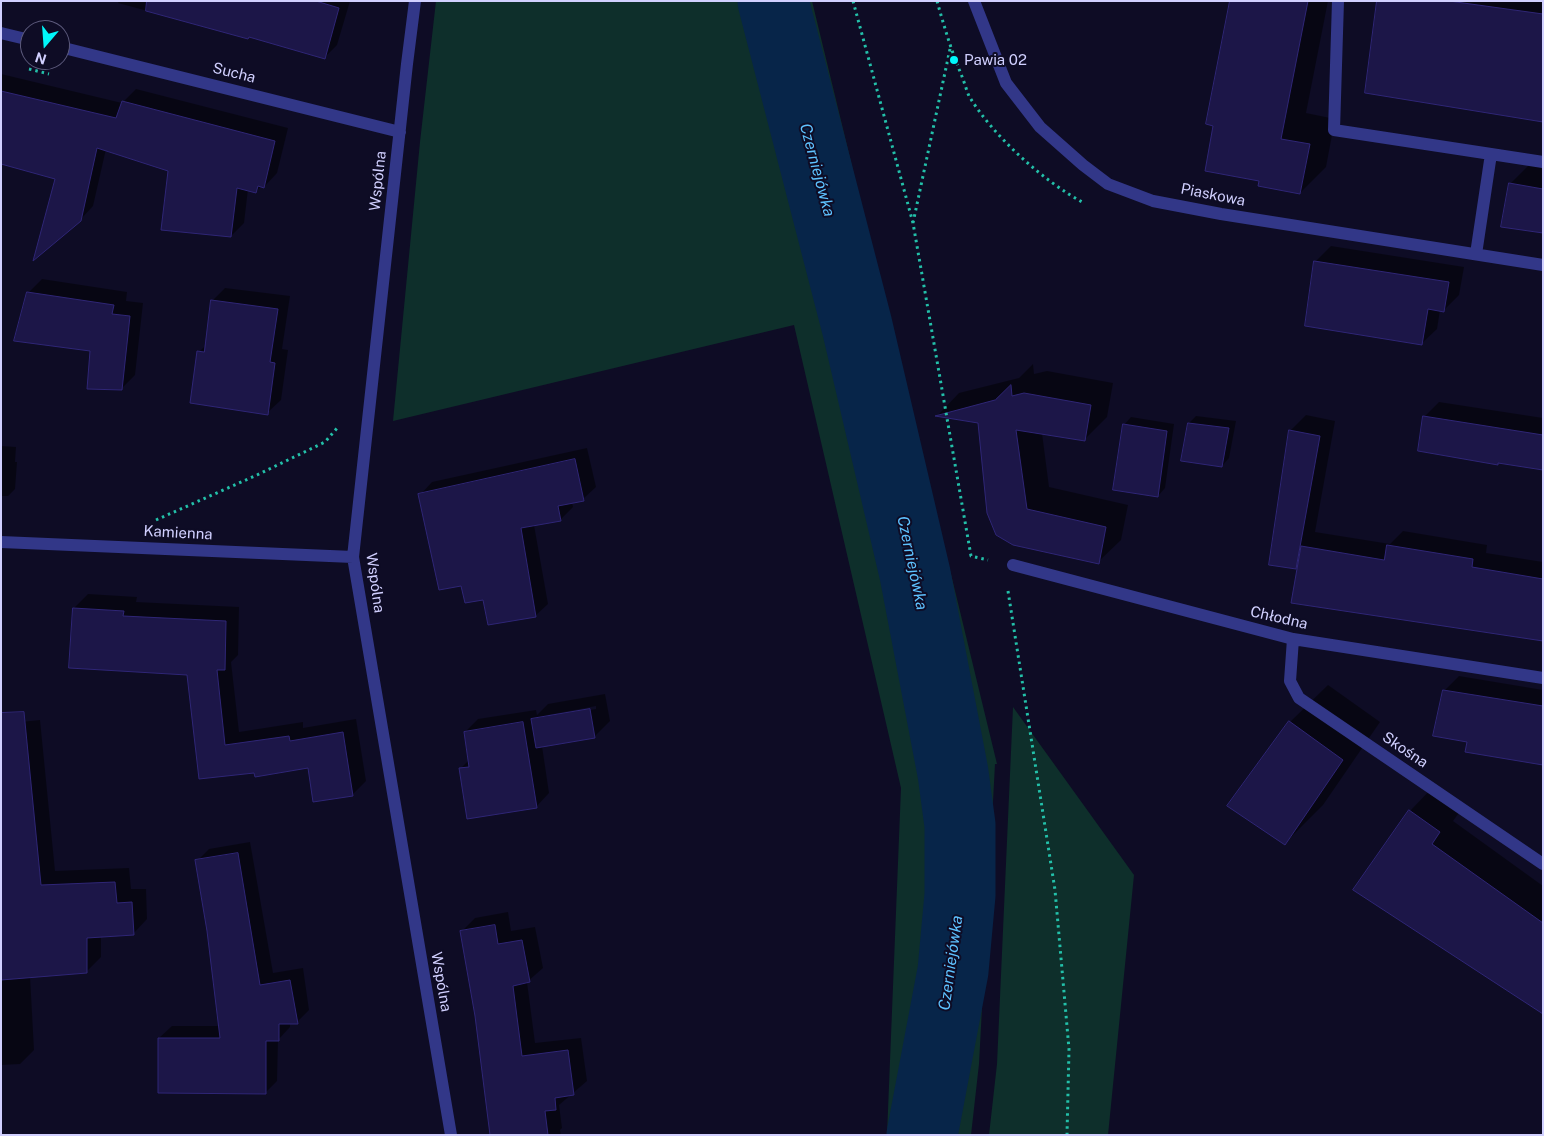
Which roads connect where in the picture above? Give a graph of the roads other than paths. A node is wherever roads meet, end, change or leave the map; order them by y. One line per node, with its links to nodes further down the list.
1 (415, 1): 7 (street, Wspólna)
2 (974, 1): 10 (street, Piaskowa)
3 (1338, 1): 8 (street)
4 (1, 32): 5 (street)
5 (20, 37)
6 (70, 50): 7 (street, Sucha)
7 (400, 132): 13 (street, Wspólna)
8 (1492, 154): 9 (street); 10 (street)
9 (1543, 162)
10 (1476, 254): 11 (street, Piaskowa)
11 (1543, 265)
12 (1, 542): 13 (street, Kamienna)
13 (353, 557): 18 (street, Wspólna)
14 (1013, 565): 15 (street, Chłodna)
15 (1293, 639): 16 (street, Chłodna); 17 (street, Skośna)
16 (1543, 678)
17 (1543, 864)
18 (451, 1135)

